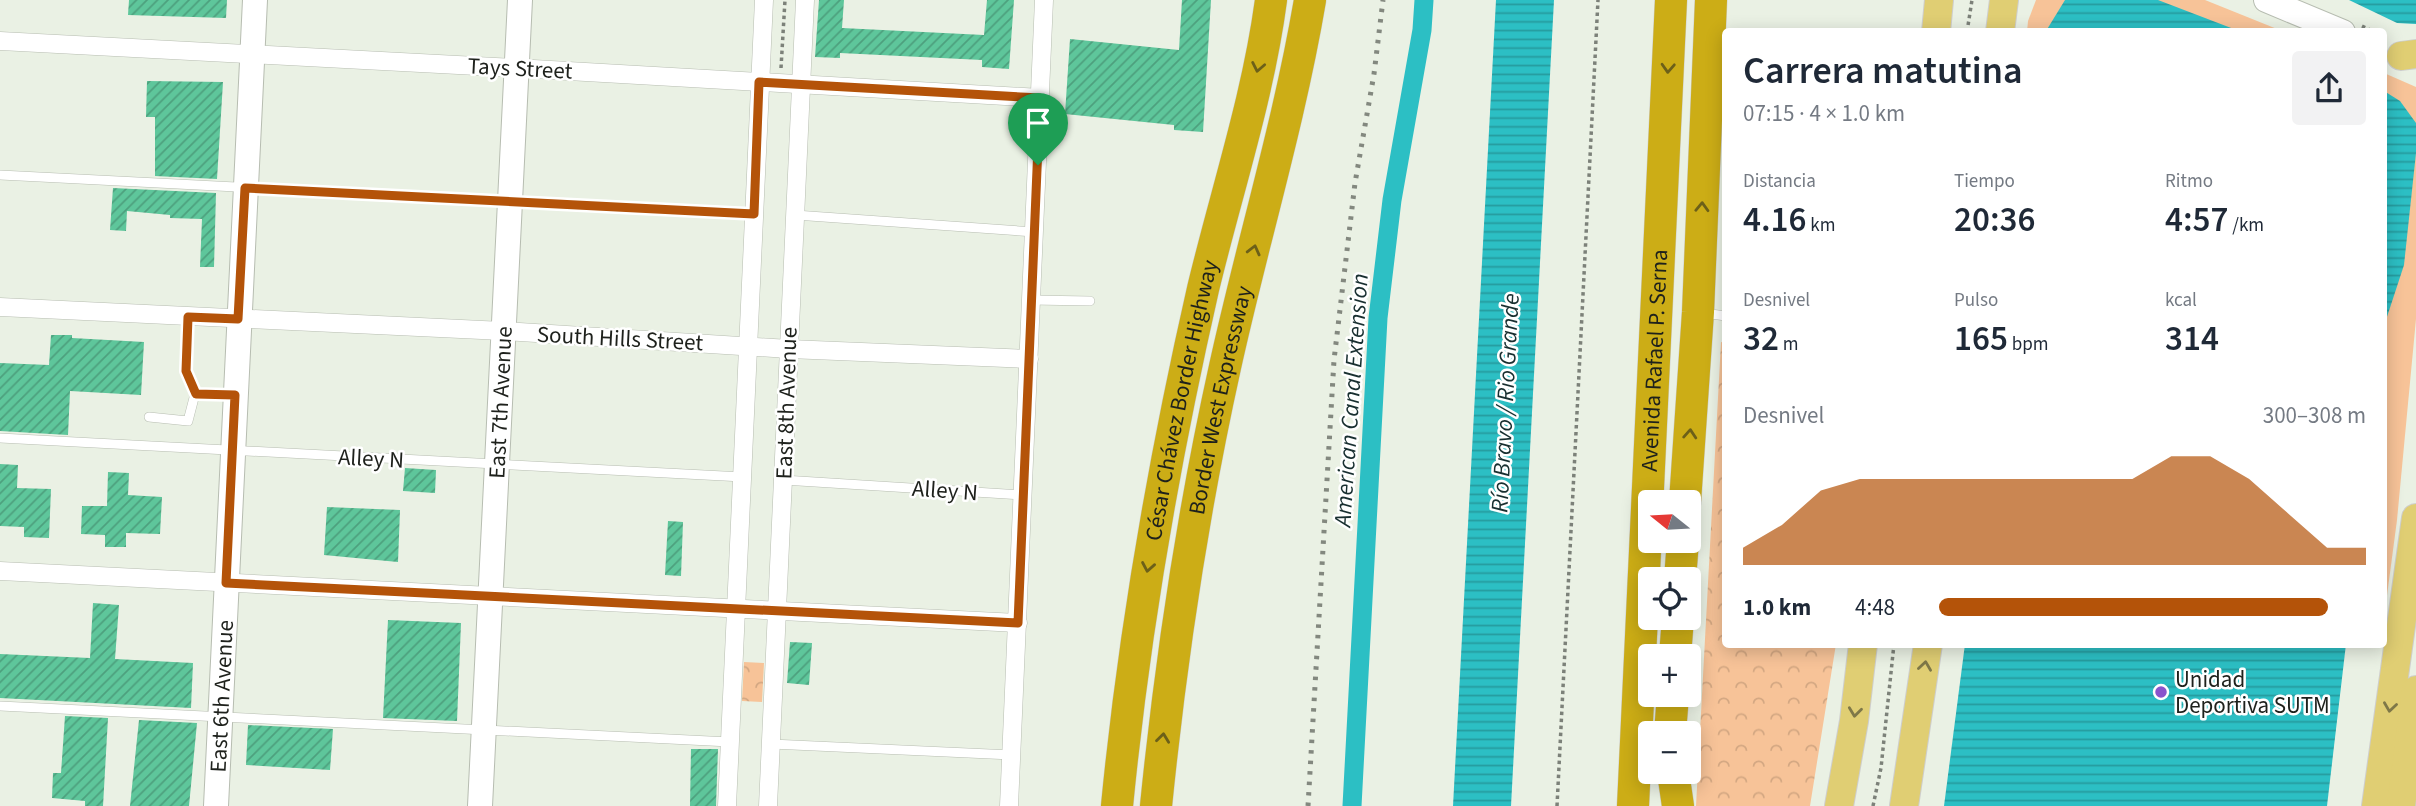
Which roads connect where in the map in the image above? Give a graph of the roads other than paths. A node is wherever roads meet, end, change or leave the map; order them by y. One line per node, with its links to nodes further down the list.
1 (255, 0): 15 (street, East 6th Avenue)
2 (520, 0): 16 (street, East 7th Avenue)
3 (764, 0): 17 (street, East 8th Avenue)
4 (805, 0): 18 (street, East 8th Avenue)
5 (1044, 0): 19 (street)
6 (1271, 0): 71 (highway, César Chávez Border Highway, one-way to 71)
7 (1310, 0): 72 (highway, Border West Expressway, one-way to 7)
8 (1671, 0): 73 (highway, Avenida Rafael P. Serna, one-way to 73)
9 (1711, 0): 29 (highway, Avenida Rafael P. Serna, one-way to 9)
10 (1939, 0): 12 (main road)
11 (2266, 0): 13 (street)
12 (1936, 28)
13 (2333, 28)
14 (0, 41): 15 (street, Tays Street)
15 (252, 54): 16 (street, Tays Street); 21 (street, East 6th Avenue)
16 (516, 68): 17 (street, Tays Street); 22 (street, East 7th Avenue)
17 (759, 82): 18 (street, Tays Street); 23 (street, East 8th Avenue)
18 (801, 84): 19 (street, Tays Street); 24 (street, East 8th Avenue)
19 (1040, 98): 25 (street)
20 (0, 175): 21 (lane)
21 (245, 188): 22 (lane); 31 (street, East 6th Avenue)
22 (510, 201): 23 (lane); 32 (street, East 7th Avenue)
23 (754, 214): 33 (street, East 8th Avenue)
24 (795, 215): 25 (lane); 34 (street, East 8th Avenue)
25 (1035, 232): 26 (street)
26 (1032, 300): 27 (lane); 35 (street)
27 (1090, 301)
28 (0, 307): 30 (street, South Hills Street)
29 (1712, 314): 44 (highway, Avenida Rafael P. Serna, one-way to 29)
30 (188, 317): 31 (street, South Hills Street); 36 (lane)
31 (238, 319): 32 (street, South Hills Street); 37 (street, East 6th Avenue)
32 (503, 331): 33 (street, South Hills Street); 41 (street, East 7th Avenue)
33 (749, 346): 34 (street, South Hills Street); 42 (street, East 8th Avenue)
34 (789, 349): 35 (street, South Hills Street); 43 (street, East 8th Avenue)
35 (1029, 359): 45 (street)
36 (196, 394): 37 (lane); 38 (lane)
37 (235, 395): 40 (street, East 6th Avenue)
38 (149, 417)
39 (0, 438): 40 (lane, Alley N)
40 (233, 451): 41 (lane, Alley N); 49 (street, East 6th Avenue)
41 (496, 464): 42 (lane, Alley N); 50 (street, East 7th Avenue)
42 (743, 477): 51 (street, East 8th Avenue)
43 (783, 480): 45 (lane, Alley N); 52 (street, East 8th Avenue)
44 (1687, 490)
45 (1024, 495): 53 (street)
46 (2416, 518): 47 (main road)
47 (2416, 524): 56 (main road)
48 (0, 571): 49 (street)
49 (226, 583): 50 (street); 59 (street, East 6th Avenue)
50 (491, 597): 51 (street); 60 (street, East 7th Avenue)
51 (736, 609): 52 (street); 61 (street, East 8th Avenue)
52 (777, 612): 53 (street); 62 (street, East 8th Avenue)
53 (1018, 623): 63 (street)
54 (1863, 648): 76 (main road, one-way to 76)
55 (1927, 648): 77 (main road, one-way to 55)
56 (2406, 661): 78 (main road, one-way to 78)
57 (2416, 690): 79 (main road)
58 (0, 706): 59 (lane)
59 (221, 716): 60 (lane); 66 (street, East 6th Avenue)
60 (484, 731): 61 (lane); 67 (street, East 7th Avenue)
61 (730, 742): 68 (street, East 8th Avenue)
62 (771, 744): 63 (lane); 69 (street, East 8th Avenue)
63 (1012, 755): 70 (street)
64 (1669, 784): 74 (highway)
65 (1673, 784): 75 (highway)
66 (216, 806)
67 (480, 806)
68 (727, 806)
69 (768, 806)
70 (1009, 806)
71 (1117, 806)
72 (1156, 806)
73 (1633, 806)
74 (1666, 806)
75 (1678, 806)
76 (1839, 806)
77 (1904, 806)
78 (2376, 806)
79 (2401, 806)

